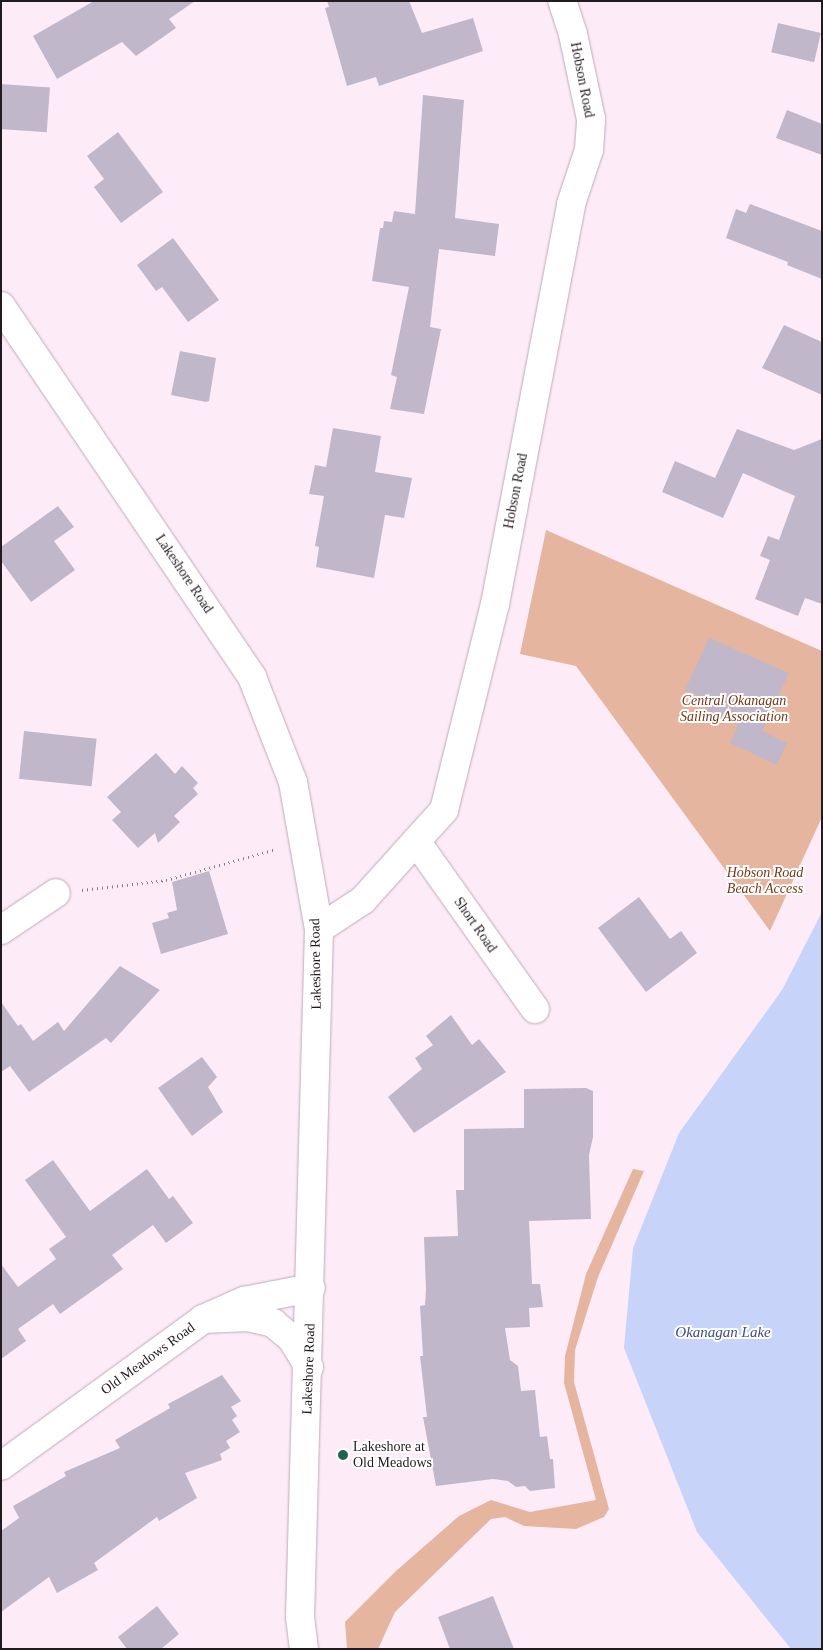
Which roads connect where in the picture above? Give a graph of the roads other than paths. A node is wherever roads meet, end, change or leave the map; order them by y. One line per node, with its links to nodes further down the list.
1 (562, 1): 3 (street, Hobson Road)
2 (1, 306): 5 (street, Lakeshore Road)
3 (416, 841): 5 (street, Hobson Road); 7 (street, Short Road)
4 (56, 893): 6 (street)
5 (319, 929): 8 (street, Lakeshore Road)
6 (1, 930)
7 (535, 1009)
8 (311, 1288): 9 (street, Old Meadows Road); 10 (street, Lakeshore Road)
9 (203, 1319): 10 (street); 11 (street, Old Meadows Road)
10 (309, 1367): 12 (street, Lakeshore Road)
11 (1, 1466)
12 (304, 1649)

